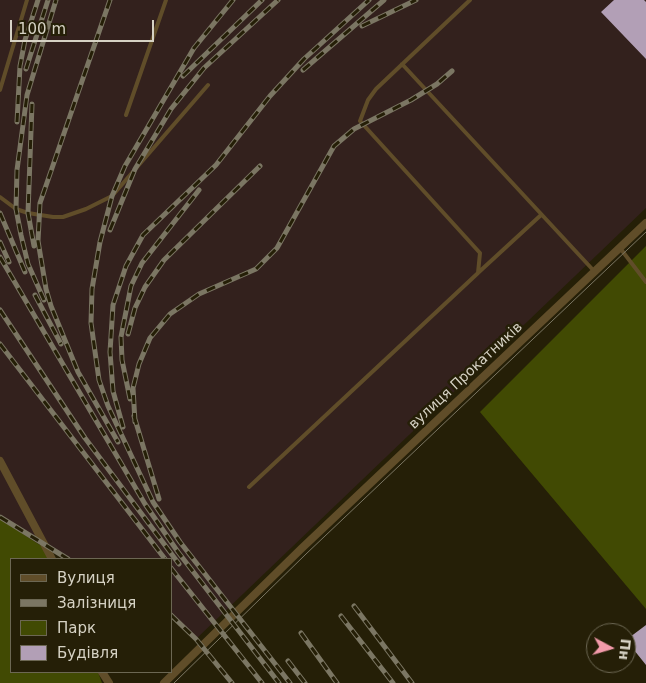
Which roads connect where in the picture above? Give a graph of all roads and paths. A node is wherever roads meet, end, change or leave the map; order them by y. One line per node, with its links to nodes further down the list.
1 (27, 0): 6 (lane)
2 (166, 0): 7 (lane)
3 (470, 0): 4 (lane)
4 (402, 64): 9 (lane); 13 (lane)
5 (208, 85): 8 (lane)
6 (0, 90)
7 (126, 115)
8 (0, 197)
9 (541, 214): 12 (lane); 13 (lane)
10 (646, 222): 11 (street, вулиця Прокатників)
11 (620, 248): 12 (street, вулиця Прокатників); 14 (lane)
12 (594, 272): 18 (street, вулиця Прокатників)
13 (478, 273): 16 (lane)
14 (646, 282)
15 (0, 460): 17 (street)
16 (249, 487)
17 (51, 558)
18 (164, 683)

